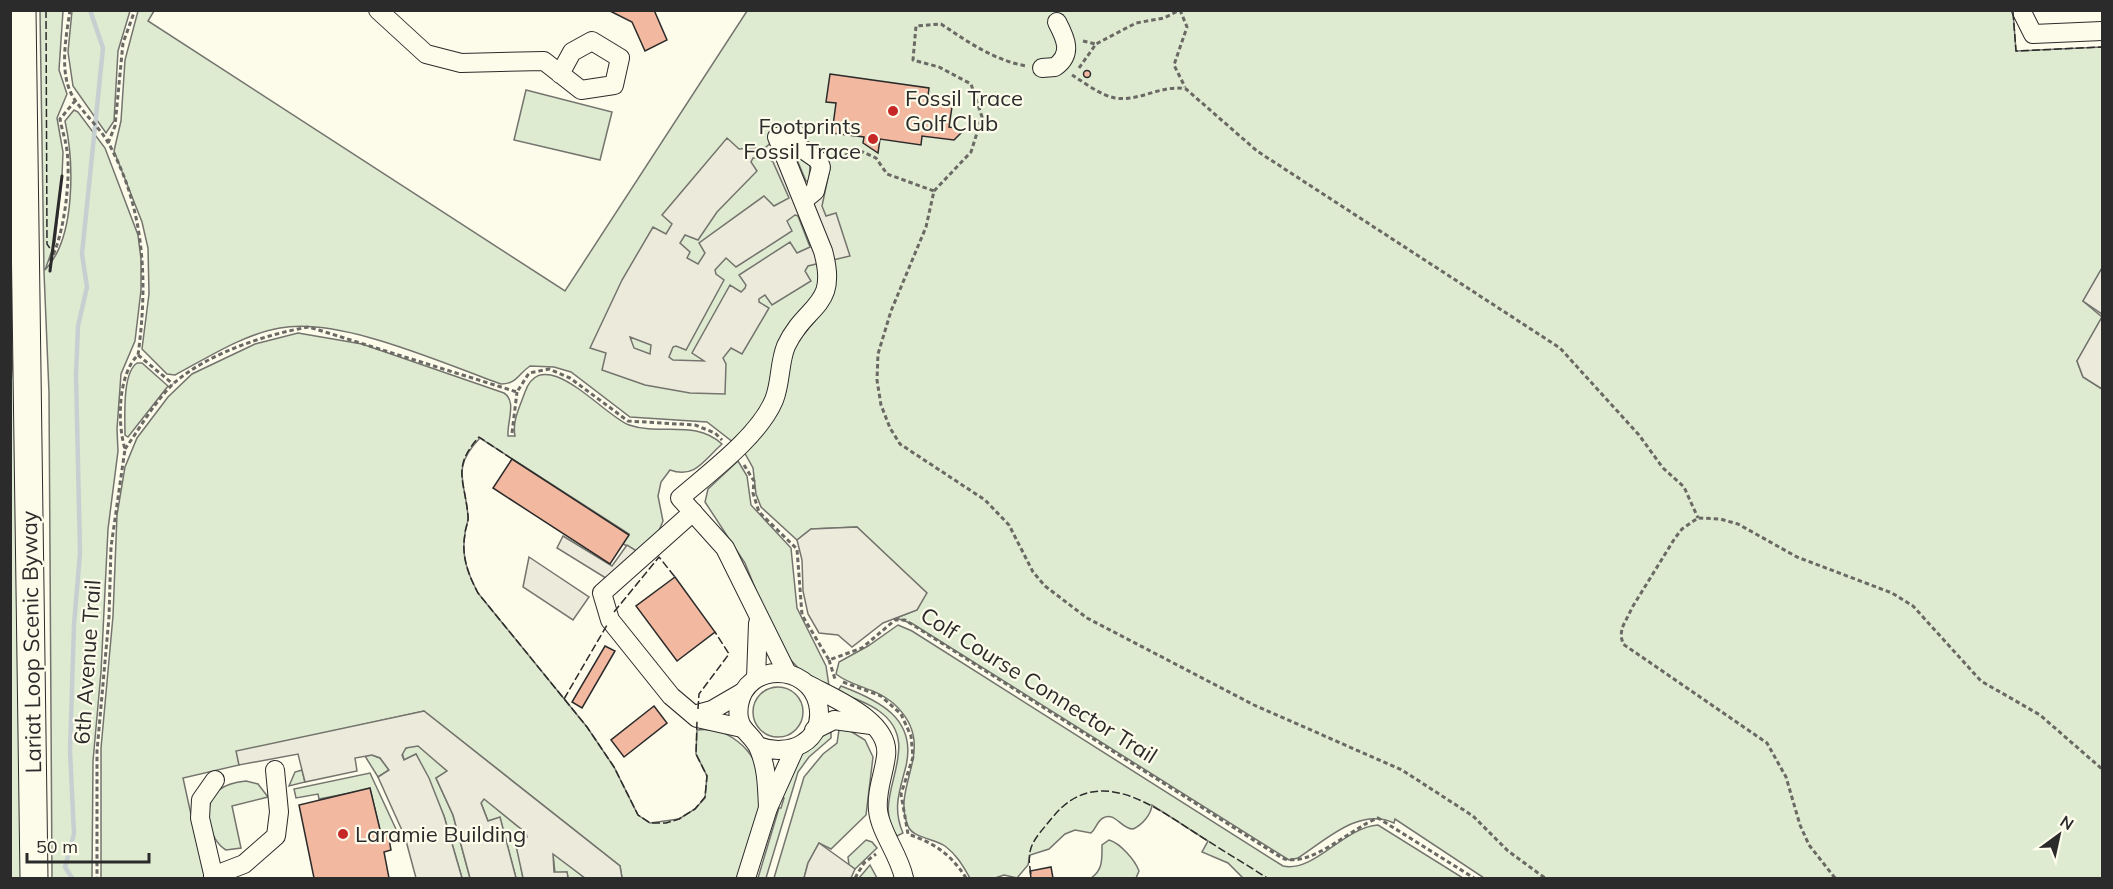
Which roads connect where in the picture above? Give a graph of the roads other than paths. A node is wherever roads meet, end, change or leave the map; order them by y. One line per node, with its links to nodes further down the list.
1 (22, 10): 9 (highway, Lariat Loop Scenic Byway)
2 (378, 10): 7 (street)
3 (2021, 10): 5 (street)
4 (1057, 22): 6 (street)
5 (2103, 32)
6 (1042, 68)
7 (560, 74)
8 (796, 134): 10 (street)
9 (17, 147): 28 (highway, Lariat Loop Scenic Byway)
10 (782, 149): 11 (street); 11 (street)
11 (804, 200): 12 (street)
12 (687, 505): 13 (street); 18 (street)
13 (758, 618): 14 (street); 15 (street)
14 (787, 673): 15 (street); 16 (street)
15 (756, 678): 17 (street)
16 (809, 685): 19 (street); 21 (street)
17 (744, 692): 18 (street); 20 (street)
18 (694, 715): 20 (street)
19 (873, 725): 21 (street); 30 (street)
20 (742, 728): 22 (street)
21 (814, 730): 23 (street)
22 (758, 746): 23 (street); 26 (street)
23 (795, 748): 26 (street)
24 (275, 770): 27 (street)
25 (215, 780): 27 (street)
26 (768, 808): 29 (street)
27 (214, 877)
28 (34, 879)
29 (746, 879)
30 (904, 879)

